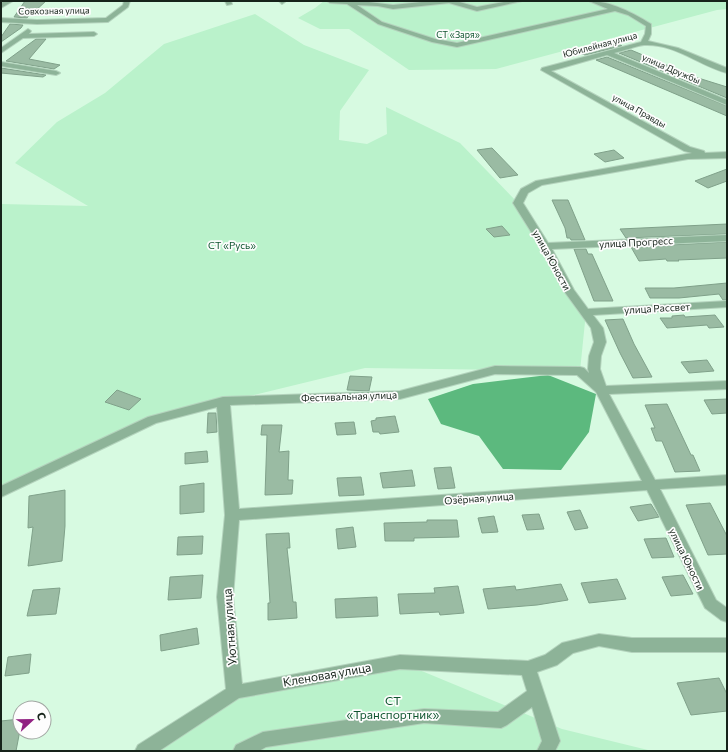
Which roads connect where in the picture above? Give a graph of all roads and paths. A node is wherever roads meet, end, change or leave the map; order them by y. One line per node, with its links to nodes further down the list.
1 (10, 1): 7 (street)
2 (127, 1): 10 (street, Совхозная улица)
3 (330, 1): 6 (street)
4 (519, 1): 6 (street)
5 (592, 1): 8 (street)
6 (350, 3): 8 (street)
7 (1, 6)
8 (614, 9): 13 (street)
9 (1, 20): 10 (street, Совхозная улица)
10 (37, 22): 12 (street)
11 (94, 34): 12 (street)
12 (23, 36): 14 (street)
13 (644, 43): 15 (street, Юбилейная улица); 18 (street, Юбилейная улица)
14 (1, 50)
15 (607, 52): 17 (street, Юбилейная улица); 20 (street, улица Дружбы)
16 (1, 64): 19 (street)
17 (545, 70): 22 (street, улица Правды)
18 (727, 71)
19 (56, 73)
20 (727, 103)
21 (727, 155): 22 (street, улица Юности)
22 (713, 156): 23 (street, улица Правды); 25 (street, улица Юности)
23 (727, 160)
24 (727, 238): 25 (street, улица Прогресс)
25 (545, 246): 27 (street, улица Юности)
26 (727, 304): 27 (street, улица Рассвет)
27 (586, 312): 29 (street, улица Юности)
28 (727, 385): 29 (street)
29 (601, 390): 30 (street, Фестивальная улица); 32 (street, улица Юности)
30 (223, 401): 33 (street, Фестивальная улица); 34 (street, Уютная улица)
31 (727, 480): 32 (street, Озёрная улица)
32 (652, 487): 34 (street, Озёрная улица); 35 (street, улица Юности)
33 (2, 495)
34 (232, 515): 38 (street, Уютная улица)
35 (727, 616)
36 (727, 645): 37 (street)
37 (528, 668): 38 (street, Кленовая улица); 39 (street)
38 (235, 692): 40 (street, Кленовая улица)
39 (536, 694): 41 (street); 42 (street)
40 (144, 751)
41 (242, 751)
42 (546, 751)

